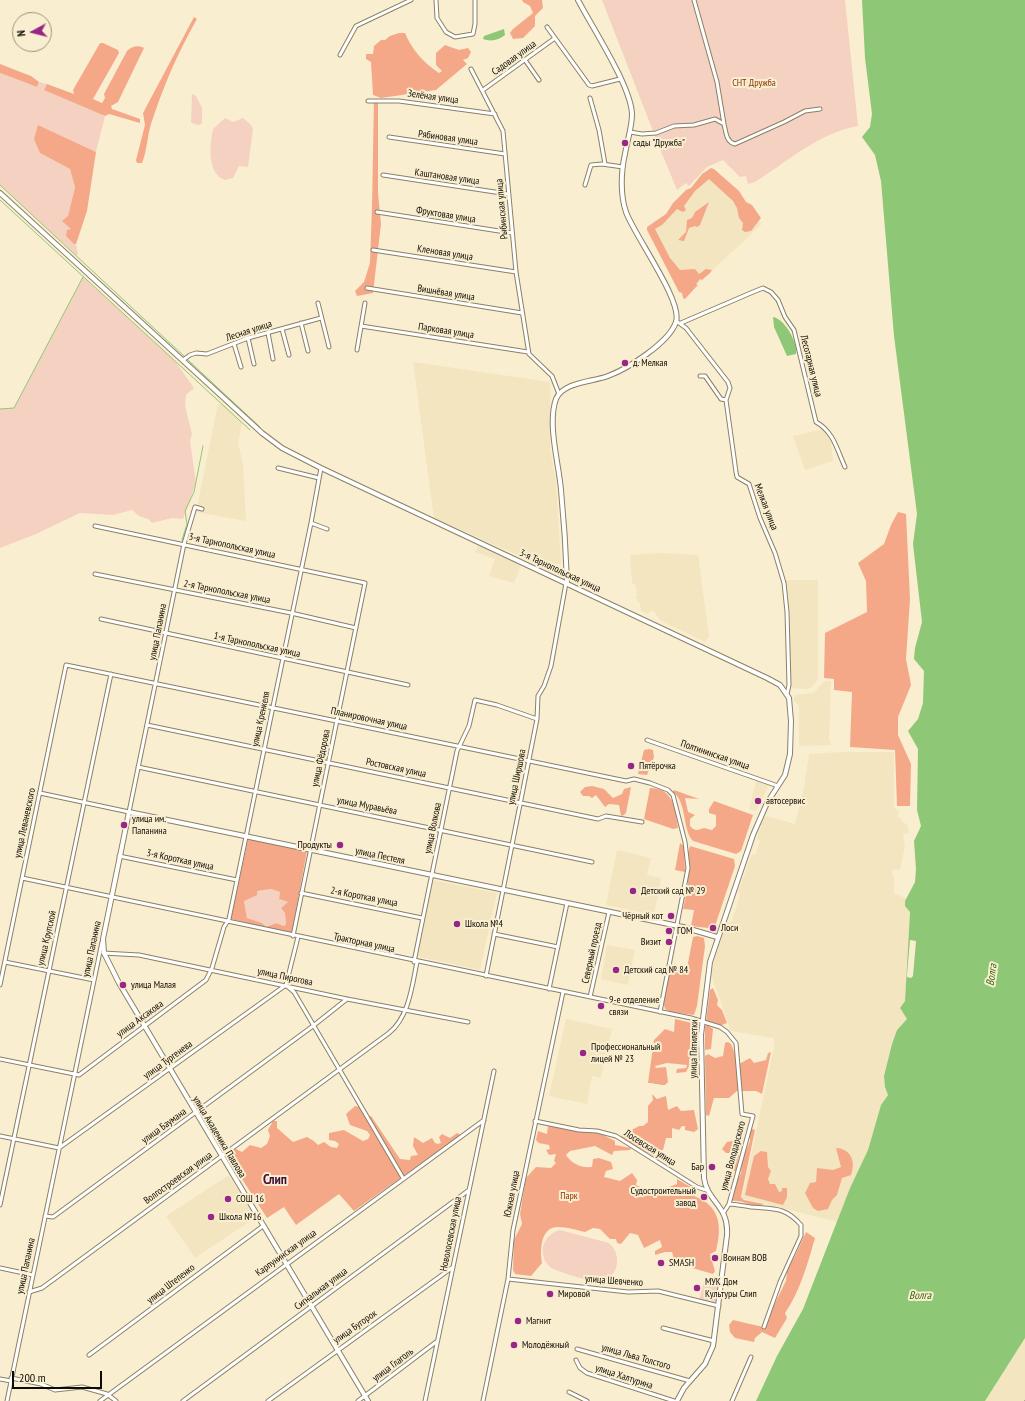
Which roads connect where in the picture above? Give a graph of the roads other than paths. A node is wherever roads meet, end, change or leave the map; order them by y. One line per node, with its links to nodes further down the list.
1 (411, 0): 8 (street)
2 (436, 0): 3 (street)
3 (475, 0)
4 (578, 0): 11 (street)
5 (694, 0): 18 (street)
6 (547, 27): 7 (street)
7 (555, 38): 9 (street, Садовая улица); 11 (street)
8 (340, 55)
9 (525, 60): 12 (street); 13 (street, Садовая улица)
10 (471, 69): 13 (street, Рыбинская улица)
11 (620, 79): 19 (street)
12 (539, 80)
13 (483, 90): 17 (street, Рыбинская улица)
14 (590, 98): 22 (street)
15 (368, 101): 17 (street, Зелёная улица)
16 (820, 109): 18 (street)
17 (495, 114): 21 (street, Рыбинская улица)
18 (724, 124): 19 (street)
19 (630, 132): 23 (street)
20 (389, 137): 21 (street, Рябиновая улица)
21 (505, 154): 27 (street, Рыбинская улица)
22 (605, 164): 23 (street); 25 (street)
23 (623, 166): 37 (street)
24 (383, 175): 27 (street, Каштановая улица)
25 (585, 185)
26 (0, 193): 51 (street, 3-я Тарнопольская улица)
27 (508, 194): 29 (street, Рыбинская улица)
28 (377, 212): 29 (street, Фруктовая улица)
29 (512, 233): 31 (street, Рыбинская улица)
30 (373, 250): 31 (street, Кленовая улица)
31 (516, 272): 35 (street, Рыбинская улица)
32 (367, 288): 35 (street, Вишнёвая улица)
33 (318, 303): 36 (street)
34 (365, 303): 40 (street)
35 (522, 313): 48 (street, Рыбинская улица)
36 (321, 318): 38 (street, Лесная улица); 45 (street)
37 (676, 321): 39 (street); 55 (street)
38 (301, 323): 41 (street, Лесная улица); 47 (street)
39 (681, 323): 56 (street, Мелкая улица); 57 (street, Лесотарная улица)
40 (361, 326): 46 (street); 48 (street, Парковая улица)
41 (282, 329): 42 (street, Лесная улица); 49 (street)
42 (268, 333): 43 (street, Лесная улица); 50 (street)
43 (248, 338): 44 (street, Лесная улица); 52 (street)
44 (234, 344): 51 (street, Лесная улица); 53 (street)
45 (329, 346)
46 (357, 350)
47 (308, 351)
48 (529, 353): 55 (street)
49 (289, 355)
50 (273, 359)
51 (183, 360): 59 (street, 3-я Тарнопольская улица)
52 (254, 364)
53 (241, 368)
54 (700, 376): 56 (street)
55 (559, 394): 68 (street)
56 (726, 400): 81 (street, Мелкая улица)
57 (845, 467)
58 (278, 468): 60 (street)
59 (321, 468): 60 (street, улица Кренкеля); 68 (street, 3-я Тарнопольская улица)
60 (319, 478): 62 (street, улица Кренкеля)
61 (202, 509): 65 (street, улица Папанина)
62 (311, 523): 64 (street); 66 (street, улица Кренкеля)
63 (94, 526): 65 (street, 3-я Тарнопольская улица)
64 (327, 529)
65 (184, 544): 66 (street, 3-я Тарнопольская улица); 70 (street, улица Папанина)
66 (300, 570): 69 (street, 3-я Тарнопольская улица); 71 (street, улица Кренкеля)
67 (95, 574): 70 (street, 2-я Тарнопольская улица)
68 (567, 582): 81 (street, 3-я Тарнопольская улица); 83 (street, улица Ширшова)
69 (365, 583): 73 (street, улица Фёдорова)
70 (175, 590): 71 (street, 2-я Тарнопольская улица); 74 (street, улица Папанина)
71 (292, 613): 73 (street, 2-я Тарнопольская улица); 75 (street, улица Кренкеля)
72 (102, 619): 74 (street, 1-я Тарнопольская улица)
73 (356, 628): 77 (street, улица Фёдорова)
74 (166, 633): 75 (street, 1-я Тарнопольская улица); 79 (street, улица Папанина)
75 (282, 659): 77 (street, 1-я Тарнопольская улица); 82 (street, улица Кренкеля)
76 (66, 665): 78 (street, Планировочная улица); 95 (street, улица Леваневского)
77 (347, 672): 80 (street, 1-я Тарнопольская улица); 84 (street, улица Фёдорова)
78 (111, 674): 79 (street, Планировочная улица); 97 (street, улица Крупской)
79 (156, 683): 82 (street, Планировочная улица); 85 (street, улица Папанина)
80 (408, 685)
81 (787, 694): 92 (street, улица Пятилетки)
82 (272, 707): 84 (street, Планировочная улица); 88 (street, улица Кренкеля)
83 (537, 719): 87 (street, улица Волкова); 89 (street, улица Ширшова)
84 (337, 721): 87 (street, Планировочная улица); 90 (street, улица Фёдорова)
85 (147, 724): 88 (street, Ростовская улица); 91 (street, улица Папанина)
86 (647, 740): 92 (street, Полтининская улица)
87 (460, 747): 89 (street, Планировочная улица); 93 (street, улица Волкова)
88 (263, 749): 90 (street, Ростовская улица); 94 (street, улица Кренкеля)
89 (528, 761): 96 (street, улица Ширшова); 118 (street, Планировочная улица)
90 (328, 763): 93 (street, Ростовская улица); 98 (street, улица Фёдорова)
91 (138, 767): 94 (street, улица Муравьёва); 99 (street, улица Папанина)
92 (778, 786): 122 (street, улица Пятилетки)
93 (450, 788): 96 (street, Ростовская улица); 101 (street, улица Волкова)
94 (255, 792): 98 (street, улица Муравьёва); 102 (street, улица Кренкеля)
95 (40, 794): 97 (street, улица Пестеля); 108 (street, улица Леваневского)
96 (519, 802): 100 (street, Ростовская улица); 103 (street, улица Ширшова)
97 (84, 803): 99 (street, улица Пестеля); 110 (street, улица Крупской)
98 (320, 805): 101 (street, улица Муравьёва); 104 (street, улица Фёдорова)
99 (128, 812): 102 (street, улица Пестеля); 105 (street, улица Папанина)
100 (642, 822)
101 (441, 829): 103 (street, улица Муравьёва); 107 (street, улица Волкова)
102 (246, 836): 104 (street, улица Пестеля); 109 (street, улица Кренкеля)
103 (511, 845): 106 (street, улица Муравьёва); 111 (street, улица Ширшова)
104 (310, 849): 107 (street, улица Пестеля); 112 (street, улица Фёдорова)
105 (119, 856): 109 (street, 3-я Короткая улица); 113 (street, улица Папанина)
106 (592, 862)
107 (432, 875): 111 (street, улица Пестеля); 116 (street, улица Волкова)
108 (22, 878): 110 (street, Тракторная улица); 126 (street, улица Леваневского)
109 (237, 880): 117 (street, улица Кренкеля)
110 (66, 888): 113 (street, Тракторная улица); 128 (street, улица Крупской)
111 (502, 890): 114 (street, улица Пестеля); 119 (street, улица Ширшова)
112 (302, 893): 116 (street, 2-я Короткая улица); 120 (street, улица Фёдорова)
113 (111, 898): 117 (street, Тракторная улица); 123 (street, улица Папанина)
114 (568, 903): 115 (street, улица Пестеля); 124 (street)
115 (609, 912): 118 (street, улица Пестеля); 136 (street, Северный проезд)
116 (422, 918): 127 (street, улица Волкова)
117 (227, 922): 120 (street, Тракторная улица); 129 (street, улица Кренкеля)
118 (677, 926): 122 (street, улица Пестеля); 139 (street)
119 (494, 934): 124 (street); 130 (street, улица Ширшова)
120 (293, 936): 121 (street, Тракторная улица)
121 (298, 937): 127 (street, Тракторная улица); 133 (street)
122 (717, 937): 141 (street, улица Пятилетки)
123 (102, 939): 125 (street, улица Академика Павлова)
124 (558, 947): 134 (street)
125 (102, 953): 129 (street, улица Пирогова); 131 (street, улица Папанина); 142 (street, улица Академика Павлова)
126 (5, 962): 128 (street); 132 (street, улица Леваневского)
127 (415, 962): 130 (street, Тракторная улица); 138 (street, улица Волкова)
128 (48, 971): 131 (street); 145 (street, улица Крупской)
129 (209, 971): 133 (street, улица Пирогова); 142 (street, улица Аксакова)
130 (486, 976): 134 (street, Тракторная улица)
131 (94, 980): 149 (street, улица Папанина)
132 (0, 985)
133 (286, 985): 137 (street, улица Пирогова); 143 (street); 146 (street, улица Тургенева)
134 (549, 989): 135 (street, Тракторная улица)
135 (563, 992): 136 (street, Тракторная улица); 152 (street, Южная улица)
136 (590, 998): 139 (street, Тракторная улица)
137 (347, 999): 138 (street, улица Пирогова); 143 (street, улица Баумана)
138 (405, 1011): 140 (street, улица Пирогова); 147 (street, Волгостроевская улица)
139 (660, 1012): 141 (street, Тракторная улица)
140 (468, 1022)
141 (702, 1023): 159 (street, улица Пятилетки); 160 (street, улица Володарского)
142 (144, 1025): 146 (street, улица Академика Павлова); 149 (street, улица Аксакова)
143 (313, 1026): 147 (street); 150 (street, улица Баумана)
144 (0, 1059): 145 (street)
145 (30, 1065): 149 (street); 154 (street, улица Крупской)
146 (170, 1069): 150 (street, улица Академика Павлова); 155 (street, улица Тургенева)
147 (339, 1069): 156 (street, Волгостроевская улица); 157 (street)
148 (494, 1071): 151 (street, Новолосевская улица)
149 (74, 1074): 155 (street, улица Папанина)
150 (196, 1113): 156 (street, улица Академика Павлова); 163 (street, улица Баумана)
151 (484, 1120): 157 (street, Карпунинская улица); 158 (street, Новолосевская улица)
152 (535, 1121): 159 (street, Лосевская улица); 169 (street, Южная улица)
153 (0, 1136): 154 (street)
154 (14, 1139): 155 (street); 161 (street, улица Крупской)
155 (59, 1148): 163 (street, улица Папанина)
156 (222, 1156): 164 (street, улица Академика Павлова); 170 (street, Волгостроевская улица)
157 (403, 1178): 165 (street, Карпунинская улица)
158 (469, 1190): 166 (street, Новолосевская улица); 172 (street, Сигнальная улица)
159 (706, 1190): 162 (street)
160 (729, 1204): 162 (street); 173 (street)
161 (0, 1206)
162 (724, 1212): 171 (street)
163 (45, 1216): 168 (street, улица Папанина)
164 (263, 1226): 165 (street, улица Академика Павлова); 179 (street, улица Штепенко)
165 (286, 1263): 172 (street, улица Академика Павлова); 186 (street, Карпунинская улица)
166 (453, 1267): 176 (street, Новолосевская улица); 177 (street, улица Бугорок)
167 (0, 1268): 168 (street)
168 (33, 1274): 170 (street, улица Папанина)
169 (508, 1279): 171 (street, улица Шевченко); 196 (street, Южная улица)
170 (29, 1292): 183 (street, улица Папанина)
171 (719, 1306): 175 (street)
172 (312, 1307): 177 (street, улица Академика Павлова); 191 (street, Сигнальная улица)
173 (764, 1326)
174 (663, 1328): 175 (street)
175 (714, 1341): 184 (street)
176 (437, 1342): 187 (street, улица Глаголь); 195 (street, Новолосевская улица)
177 (337, 1349): 187 (street, улица Академика Павлова); 192 (street, улица Бугорок)
178 (577, 1349): 184 (street, улица Льва Толстого)
179 (89, 1355)
180 (751, 1357): 199 (street)
181 (576, 1360): 198 (street, улица Халтурина)
182 (0, 1378): 183 (street)
183 (11, 1380): 186 (street); 188 (street, улица Папанина)
184 (690, 1380): 198 (street)
185 (569, 1392): 197 (street)
186 (107, 1394): 189 (street, Карпунинская улица); 190 (street)
187 (365, 1396): 193 (street, улица Глаголь); 194 (street, улица Академика Павлова)
188 (7, 1401)
189 (100, 1401)
190 (116, 1401)
191 (183, 1401)
192 (268, 1401)
193 (358, 1401)
194 (368, 1401)
195 (424, 1401)
196 (483, 1401)
197 (587, 1401)
198 (675, 1401)
199 (732, 1401)

